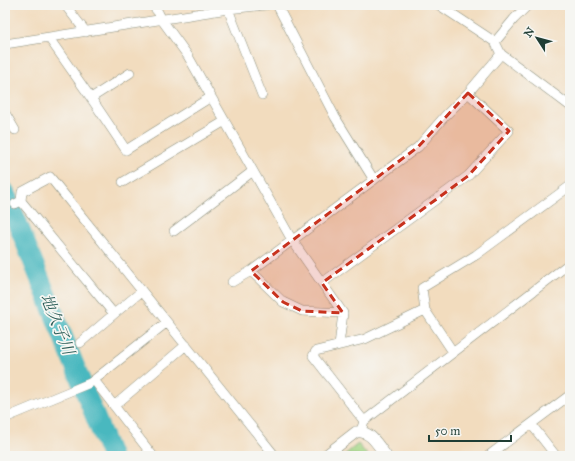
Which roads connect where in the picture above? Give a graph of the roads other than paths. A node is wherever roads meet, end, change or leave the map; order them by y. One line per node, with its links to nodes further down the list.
1 (65, 5): 9 (street)
2 (152, 5): 8 (street)
3 (266, 5): 7 (street)
4 (277, 5): 24 (street)
5 (439, 5): 11 (street)
6 (528, 5): 11 (street)
7 (228, 10): 8 (street); 16 (street)
8 (162, 20): 9 (street); 17 (street)
9 (86, 32): 10 (street)
10 (49, 38): 12 (street); 18 (street)
11 (495, 42): 13 (street)
12 (5, 44)
13 (501, 54): 15 (street); 19 (street)
14 (130, 73): 18 (street)
15 (468, 93): 24 (street); 32 (street)
16 (262, 95)
17 (212, 97): 18 (street); 21 (street)
18 (91, 98)
19 (570, 106)
20 (5, 113): 22 (street)
21 (225, 121): 23 (street); 25 (street)
22 (15, 130)
23 (253, 171): 27 (street); 28 (street)
24 (374, 180): 28 (street)
25 (123, 182)
26 (570, 186): 34 (street)
27 (174, 231)
28 (292, 240): 30 (street); 32 (street)
29 (570, 263): 41 (street)
30 (251, 271): 31 (street); 35 (street)
31 (232, 282)
32 (322, 283): 35 (street)
33 (142, 291): 36 (street); 36 (street); 37 (street)
34 (425, 310): 40 (street); 41 (street)
35 (343, 313): 40 (street)
36 (114, 314): 38 (street)
37 (167, 322): 39 (street); 42 (street)
38 (80, 342)
39 (186, 345): 44 (street); 49 (street)
40 (339, 345): 47 (street)
41 (453, 352): 47 (street)
42 (92, 382): 44 (street); 45 (street)
43 (570, 395): 46 (street)
44 (114, 406): 48 (street)
45 (5, 418)
46 (531, 424): 52 (street); 53 (street)
47 (363, 426): 50 (street); 51 (street)
48 (153, 456)
49 (275, 456)
50 (325, 456)
51 (386, 456)
52 (488, 456)
53 (556, 456)

